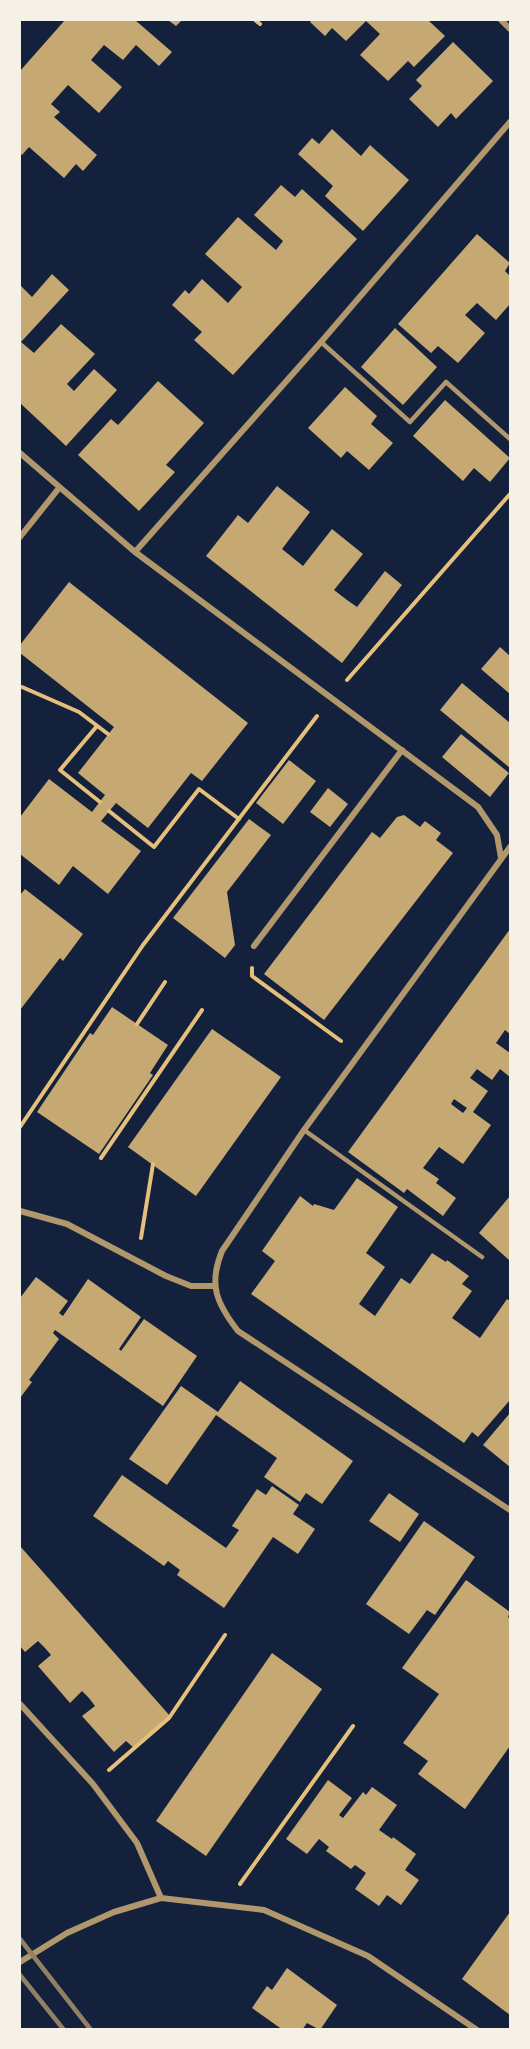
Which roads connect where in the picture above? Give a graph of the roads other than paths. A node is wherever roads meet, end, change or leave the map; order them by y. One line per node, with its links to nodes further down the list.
1 (501, 20): 2 (street)
2 (510, 29)
3 (510, 122): 4 (street)
4 (321, 342): 5 (lane); 9 (street)
5 (510, 439)
6 (20, 453): 7 (street)
7 (58, 488): 8 (street); 9 (street)
8 (20, 537)
9 (135, 552): 10 (street)
10 (402, 750): 12 (street); 13 (street)
11 (510, 847): 12 (street)
12 (501, 858): 14 (street)
13 (254, 946)
14 (304, 1130): 16 (lane); 17 (street)
15 (20, 1211): 17 (street)
16 (482, 1257)
17 (215, 1286): 18 (street)
18 (510, 1510)
19 (20, 1704): 20 (street)
20 (161, 1898): 21 (street); 22 (street)
21 (20, 1962)
22 (477, 2030)

